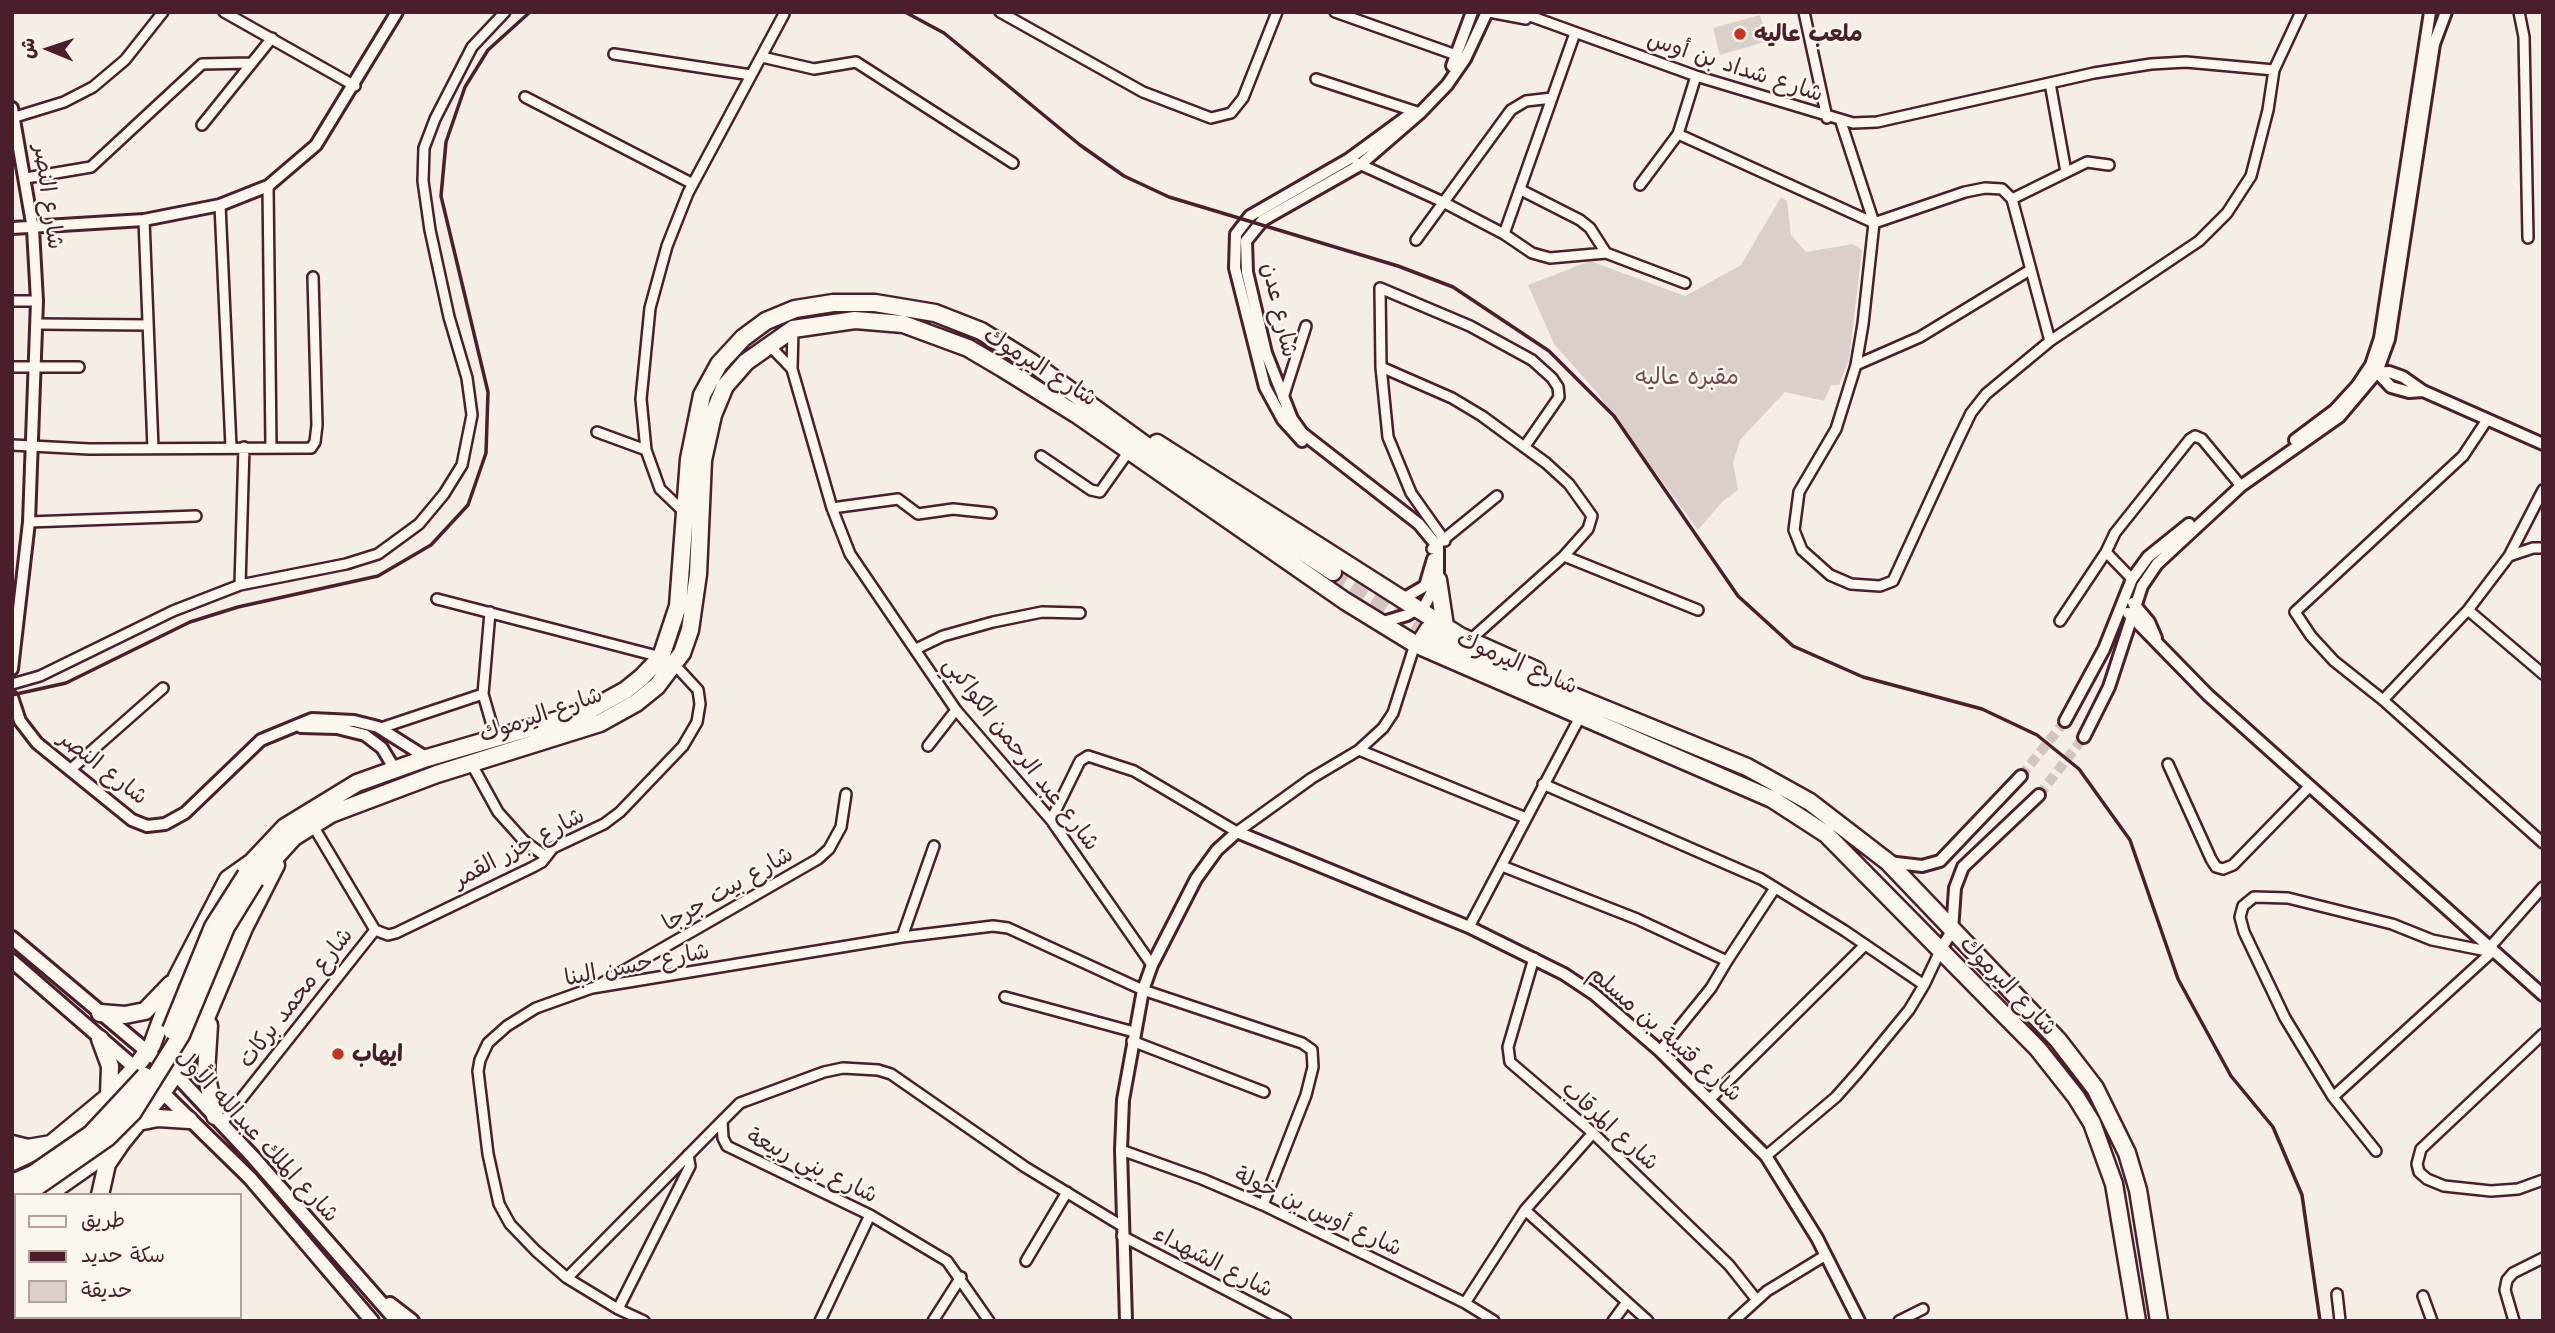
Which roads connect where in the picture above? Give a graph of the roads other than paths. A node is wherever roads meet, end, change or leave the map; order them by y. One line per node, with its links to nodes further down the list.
1 (163, 12): 35 (street)
2 (224, 12): 21 (street)
3 (397, 12): 31 (street)
4 (505, 12): 110 (street)
5 (1000, 12): 19 (street)
6 (1029, 12): 19 (street)
7 (1277, 12): 19 (street)
8 (1335, 12): 23 (street)
9 (1472, 12): 23 (street, شارع عدن)
10 (1488, 12): 18 (street, شارع شداد بن أوس); 34 (street, شارع عدن)
11 (1519, 12): 18 (street, شارع شداد بن أوس)
12 (1804, 12): 36 (street)
13 (2301, 12): 26 (street)
14 (2430, 12): 77 (street)
15 (2519, 12): 57 (street)
16 (2447, 13): 77 (street)
17 (784, 14): 24 (street)
18 (1538, 21): 20 (street, شارع شداد بن أوس)
19 (1022, 22)
20 (1575, 33): 28 (street, شارع شداد بن أوس); 33 (street)
21 (272, 38): 25 (street); 31 (street)
22 (614, 54): 27 (street)
23 (1459, 55): 34 (street, شارع عدن)
24 (762, 57): 27 (street); 41 (street)
25 (251, 63): 38 (street); 44 (street)
26 (2274, 70): 30 (street, شارع شداد بن أوس); 69 (street)
27 (751, 75): 45 (street)
28 (1696, 76): 36 (street, شارع شداد بن أوس); 39 (street)
29 (1316, 79): 34 (street)
30 (2050, 83): 37 (street, شارع شداد بن أوس); 43 (street)
31 (355, 86): 47 (street)
32 (525, 97): 45 (street)
33 (1552, 98): 48 (street); 50 (street)
34 (1417, 112): 40 (street, شارع عدن)
35 (13, 114): 44 (street, شارع النصر)
36 (1827, 118): 37 (street, شارع شداد بن أوس)
37 (1841, 122): 53 (street)
38 (202, 125)
39 (1678, 134): 46 (street); 53 (street)
40 (1355, 162): 50 (street); 78 (street, شارع عدن); 101 (street, شارع عدن)
41 (1013, 163)
42 (2109, 165): 43 (street)
43 (2066, 172): 49 (street)
44 (26, 177): 55 (street, شارع النصر)
45 (693, 184): 90 (street)
46 (1640, 185)
47 (268, 186): 51 (street); 88 (street)
48 (1521, 190): 56 (street); 59 (street)
49 (2012, 199): 53 (street); 60 (street)
50 (1443, 202): 56 (street); 58 (street)
51 (220, 205): 52 (street); 86 (street)
52 (144, 220): 55 (street); 66 (street)
53 (1874, 223): 71 (street)
54 (12, 228): 55 (street)
55 (33, 229): 64 (street, شارع النصر)
56 (1504, 234): 59 (street)
57 (2528, 239)
58 (1416, 240)
59 (1606, 253): 62 (street)
60 (2030, 270): 69 (street); 71 (street)
61 (313, 277): 88 (street)
62 (1685, 283)
63 (12, 301): 64 (street)
64 (37, 301): 65 (street, شارع النصر)
65 (37, 324): 66 (street); 73 (street, شارع النصر)
66 (147, 325): 89 (street)
67 (1306, 326): 78 (street)
68 (793, 329): 70 (highway, شارع اليرموك); 76 (street, شارع عبد الرحمن الكواكبي); 91 (highway, شارع اليرموك)
69 (2050, 341): 71 (street)
70 (768, 344): 76 (street, شارع عبد الرحمن الكواكبي); 128 (highway, شارع اليرموك)
71 (1856, 365)
72 (12, 367): 73 (street)
73 (37, 367): 74 (street); 84 (street, شارع النصر)
74 (79, 367)
75 (1381, 367): 85 (street); 85 (street); 101 (street)
76 (792, 369): 96 (street, شارع عبد الرحمن الكواكبي)
77 (2371, 370): 80 (street); 93 (street)
78 (1283, 400): 101 (street, شارع عدن)
79 (1108, 417): 97 (highway, شارع اليرموك); 106 (highway, شارع اليرموك); 107 (highway)
80 (2487, 420): 82 (street); 135 (street)
81 (597, 432): 90 (street)
82 (2543, 444)
83 (12, 445): 84 (street)
84 (31, 446): 89 (street); 100 (street, شارع النصر)
85 (1525, 446): 104 (street)
86 (231, 447): 87 (street); 89 (street)
87 (244, 447): 88 (street); 110 (street)
88 (271, 447)
89 (153, 448)
90 (646, 450): 97 (street)
91 (1129, 451): 92 (street); 113 (highway, شارع اليرموك)
92 (1041, 456)
93 (2240, 484): 103 (street); 108 (street); 118 (street)
94 (2543, 490): 105 (street)
95 (1497, 496): 101 (street)
96 (832, 508): 98 (street); 127 (street, شارع عبد الرحمن الكواكبي)
97 (684, 512): 128 (highway, شارع اليرموك)
98 (991, 513)
99 (196, 516): 100 (street)
100 (29, 522): 123 (street, شارع النصر)
101 (1438, 546): 109 (street); 112 (street)
102 (2543, 548): 105 (street)
103 (2106, 552): 108 (street); 121 (street)
104 (1564, 556): 116 (street); 125 (street)
105 (2509, 556): 117 (street)
106 (1333, 572)
107 (1364, 577): 112 (highway); 113 (highway)
108 (2132, 579): 114 (street)
109 (1438, 580): 115 (street); 124 (highway)
110 (240, 586): 131 (street)
111 (437, 599): 119 (street)
112 (1401, 600): 115 (highway)
113 (1345, 601): 122 (highway, شارع اليرموك)
114 (2123, 602): 118 (street); 138 (street)
115 (1419, 610): 122 (street); 124 (highway)
116 (1698, 610)
117 (2468, 610): 130 (street); 135 (street)
118 (2133, 611): 141 (street); 153 (street)
119 (490, 612): 128 (street); 133 (street)
120 (1080, 613): 127 (street)
121 (2060, 621)
122 (1380, 623): 126 (highway, شارع اليرموك)
123 (15, 624): 129 (street, شارع النصر)
124 (1437, 627): 125 (highway); 126 (street); 146 (highway, شارع اليرموك)
125 (1469, 641): 146 (highway)
126 (1415, 644): 137 (highway, شارع اليرموك); 144 (street)
127 (916, 649): 136 (street, شارع عبد الرحمن الكواكبي)
128 (667, 660): 142 (highway, شارع اليرموك); 147 (highway, شارع اليرموك); 163 (street, شارع جزر القمر)
129 (12, 669)
130 (2543, 674)
131 (12, 684)
132 (163, 688): 150 (street)
133 (483, 694): 140 (street); 142 (street)
134 (12, 697): 150 (street, شارع النصر)
135 (2383, 700): 160 (street)
136 (956, 710): 143 (street); 157 (street, شارع عبد الرحمن الكواكبي)
137 (1581, 715): 152 (street); 175 (highway, شارع اليرموك)
138 (2065, 721)
139 (287, 727): 140 (street, شارع النصر); 149 (street, شارع النصر); 150 (street, شارع النصر)
140 (381, 728): 145 (street, شارع النصر)
141 (2084, 737)
142 (496, 739): 145 (highway, شارع اليرموك)
143 (928, 746)
144 (1359, 750): 156 (street); 159 (street)
145 (427, 758): 149 (highway, شارع اليرموك)
146 (1731, 760): 164 (highway, شارع اليرموك)
147 (471, 763): 158 (highway, شارع اليرموك); 163 (street)
148 (2168, 764): 153 (street)
149 (394, 768): 166 (highway, شارع اليرموك)
150 (69, 770)
151 (2021, 776): 164 (street)
152 (1543, 784): 156 (street); 168 (street)
153 (2310, 786): 176 (street)
154 (846, 794): 183 (street, شارع بيت جرجا)
155 (2039, 795): 171 (street)
156 (1526, 818): 165 (street)
157 (1051, 820): 159 (street); 180 (street, شارع عبد الرحمن الكواكبي)
158 (312, 824): 162 (highway, شارع اليرموك); 170 (street)
159 (1237, 832): 169 (street, شارع قتيبة بن مسلم); 180 (street)
160 (2543, 843)
161 (934, 846): 172 (street)
162 (284, 847): 166 (highway, شارع اليرموك); 187 (highway)
163 (545, 856): 170 (street, شارع جزر القمر)
164 (1888, 862): 171 (highway, شارع اليرموك)
165 (1502, 866): 169 (street); 179 (street)
166 (251, 872): 181 (highway); 218 (highway, شارع اليرموك, bridge)
167 (2543, 887): 176 (street)
168 (1775, 888): 174 (street); 179 (street)
169 (1469, 927): 177 (street, شارع قتيبة بن مسلم)
170 (375, 930): 204 (street, شارع محمد بركات)
171 (1952, 930): 175 (street); 255 (highway, شارع اليرموك)
172 (902, 937): 183 (street, شارع حسن البنا); 184 (street, شارع حسن البنا)
173 (12, 938): 188 (main road, شارع الملك عبدالله الأول)
174 (1865, 945): 182 (street); 202 (street)
175 (1941, 949): 182 (street); 254 (highway, شارع اليرموك)
176 (2492, 949): 185 (street); 201 (street); 201 (street)
177 (1534, 958): 193 (street, شارع قتيبة بن مسلم); 207 (street, شارع المرقاب)
178 (12, 961): 192 (main road, شارع الملك عبدالله الأول)
179 (1727, 961): 193 (street)
180 (1152, 965): 184 (street)
181 (177, 977): 188 (highway); 190 (highway)
182 (1924, 985): 214 (street)
183 (592, 988): 230 (street, شارع حسن البنا)
184 (1143, 990): 191 (street); 222 (street)
185 (2543, 995)
186 (1005, 997): 191 (street)
187 (211, 1011): 195 (highway); 204 (highway)
188 (100, 1013): 194 (main road, شارع الملك عبدالله الأول)
189 (2543, 1034): 216 (street)
190 (157, 1035): 194 (highway); 195 (highway)
191 (1133, 1037): 198 (street); 211 (street)
192 (100, 1039): 196 (main road, شارع الملك عبدالله الأول); 200 (highway)
193 (1660, 1051): 202 (street, شارع قتيبة بن مسلم)
194 (147, 1052): 196 (highway); 197 (main road, شارع الملك عبدالله الأول)
195 (187, 1060): 197 (highway)
196 (135, 1068): 199 (main road, شارع الملك عبدالله الأول); 200 (highway)
197 (175, 1076): 199 (highway); 204 (main road, شارع الملك عبدالله الأول)
198 (1264, 1092)
199 (163, 1093): 203 (main road, شارع الملك عبدالله الأول); 206 (highway)
200 (108, 1096): 210 (highway)
201 (2333, 1097): 212 (street)
202 (1710, 1099): 214 (street, شارع قتيبة بن مسلم)
203 (189, 1120): 206 (highway); 239 (main road, شارع الملك عبدالله الأول)
204 (218, 1120): 231 (main road, شارع الملك عبدالله الأول)
205 (722, 1121): 213 (street); 219 (street, شارع بني ربيعة); 224 (street, شارع بني ربيعة)
206 (138, 1122): 208 (highway)
207 (1593, 1133): 223 (street); 234 (street, شارع المرقاب)
208 (122, 1142): 218 (highway); 221 (highway)
209 (12, 1144): 210 (highway)
210 (42, 1147): 215 (highway)
211 (1121, 1150): 222 (street, شارع أوس بن خولة); 225 (street)
212 (2376, 1151)
213 (688, 1155): 230 (street); 238 (street)
214 (1766, 1156): 226 (street, شارع قتيبة بن مسلم)
215 (12, 1162)
216 (2543, 1180)
217 (12, 1183): 218 (highway, شارع اليرموك)
218 (40, 1185): 220 (highway, شارع اليرموك)
219 (1067, 1192): 225 (street, شارع بني ربيعة); 228 (street)
220 (22, 1193)
221 (100, 1193)
222 (1262, 1205): 236 (street, شارع أوس بن خولة)
223 (1525, 1210): 235 (street); 236 (street)
224 (870, 1215): 229 (street, شارع بني ربيعة); 243 (street)
225 (1122, 1231): 246 (street); 247 (street, شارع الشهداء)
226 (1826, 1255): 234 (street); 252 (street, شارع قتيبة بن مسلم)
227 (2543, 1258): 258 (street)
228 (1026, 1261)
229 (961, 1277): 244 (street); 245 (street, شارع بني ربيعة)
230 (568, 1278): 238 (street, شارع حسن البنا)
231 (376, 1293): 240 (main road, شارع الملك عبدالله الأول); 241 (main road)
232 (2337, 1294): 256 (street)
233 (2423, 1296): 257 (street)
234 (1756, 1299): 251 (street)
235 (1627, 1302): 249 (street); 250 (street)
236 (1465, 1303): 248 (street, شارع أوس بن خولة)
237 (1923, 1308): 253 (street)
238 (618, 1309): 242 (street, شارع حسن البنا)
239 (372, 1321)
240 (397, 1321)
241 (412, 1321)
242 (644, 1321)
243 (820, 1321)
244 (933, 1321)
245 (989, 1321)
246 (1126, 1321)
247 (1286, 1321)
248 (1494, 1321)
249 (1613, 1321)
250 (1648, 1321)
251 (1734, 1321)
252 (1859, 1321)
253 (1899, 1321)
254 (2137, 1321)
255 (2159, 1321)
256 (2340, 1321)
257 (2432, 1321)
258 (2514, 1321)

